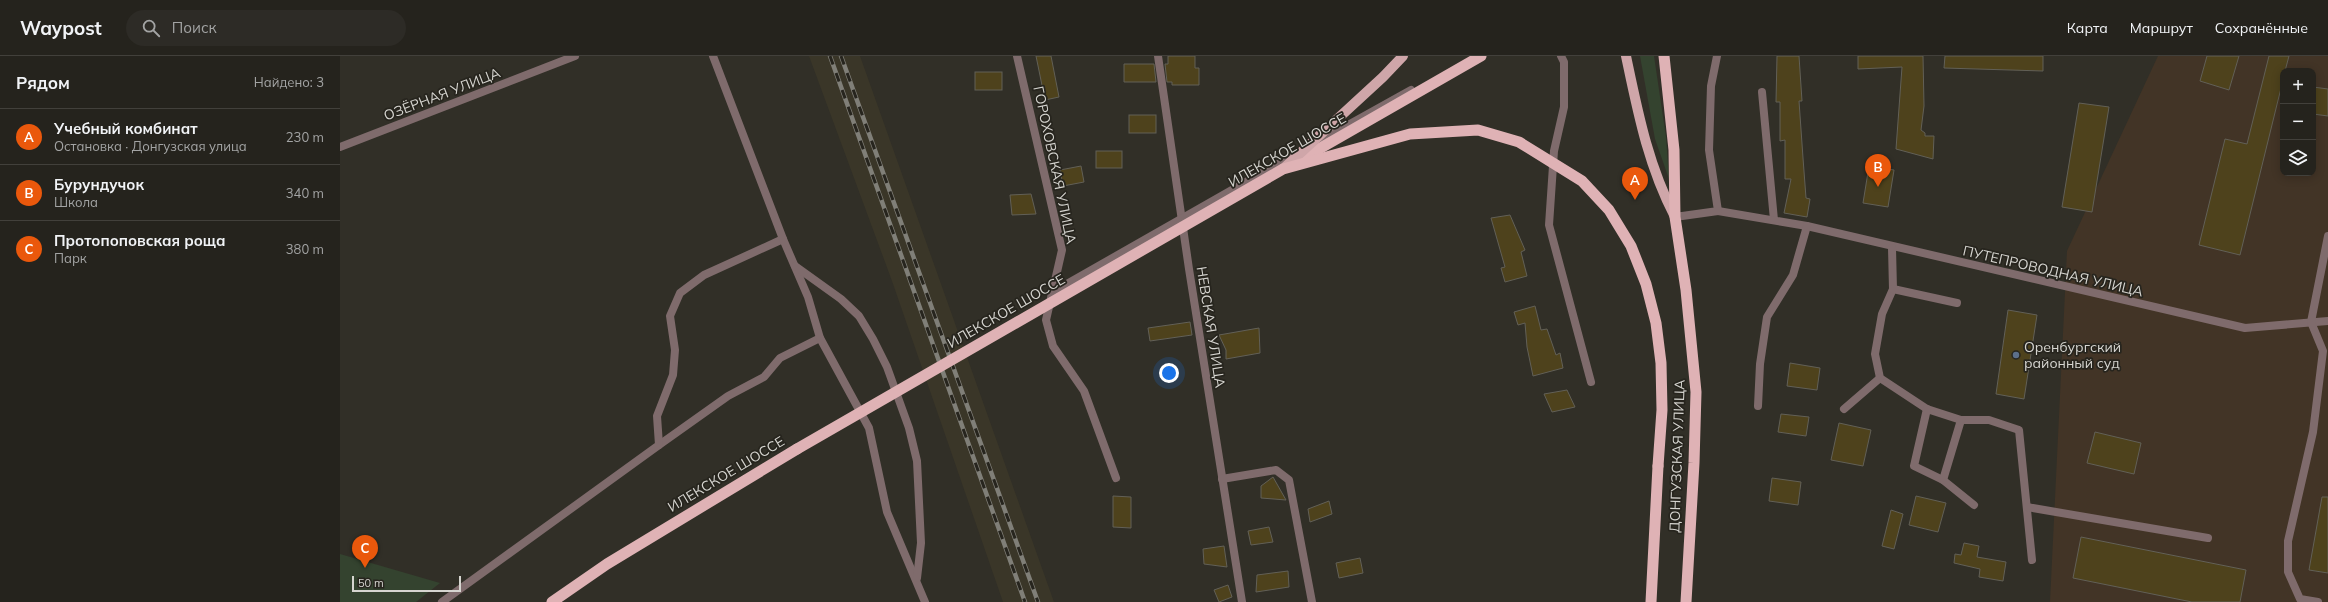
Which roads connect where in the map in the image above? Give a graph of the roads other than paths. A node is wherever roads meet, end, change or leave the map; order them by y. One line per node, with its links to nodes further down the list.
1 (575, 56): 13 (street, ОЗЁРНАЯ УЛИЦА)
2 (713, 56): 21 (street)
3 (1018, 56): 25 (street, ГОРОХОВСКАЯ УЛИЦА)
4 (1158, 56): 16 (street, НЕВСКАЯ УЛИЦА)
5 (1403, 56): 14 (main road, bridge)
6 (1473, 56): 16 (street)
7 (1481, 56): 14 (highway, ИЛЕКСКОЕ ШОССЕ, bridge)
8 (1561, 56): 31 (street)
9 (1626, 56): 17 (main road, ДОНГУЗСКАЯ УЛИЦА)
10 (1664, 56): 17 (highway, ДОНГУЗСКАЯ УЛИЦА)
11 (1717, 56): 15 (street)
12 (1762, 92): 18 (street)
13 (340, 147)
14 (1283, 169): 46 (highway, ИЛЕКСКОЕ ШОССЕ, bridge); 50 (highway, bridge)
15 (1718, 211): 17 (street, ПУТЕПРОВОДНАЯ УЛИЦА); 18 (street, ПУТЕПРОВОДНАЯ УЛИЦА)
16 (1182, 217): 25 (street); 38 (street, НЕВСКАЯ УЛИЦА)
17 (1675, 217): 51 (highway, ДОНГУЗСКАЯ УЛИЦА)
18 (1774, 220): 19 (street, ПУТЕПРОВОДНАЯ УЛИЦА)
19 (1807, 226): 22 (street, ПУТЕПРОВОДНАЯ УЛИЦА); 32 (street)
20 (2328, 236): 28 (street)
21 (784, 239): 23 (street); 36 (street)
22 (1892, 248): 24 (street); 28 (street, ПУТЕПРОВОДНАЯ УЛИЦА)
23 (795, 265): 29 (street); 44 (street)
24 (1893, 289): 26 (street); 30 (street)
25 (1051, 293): 37 (street, ГОРОХОВСКАЯ УЛИЦА)
26 (1957, 303)
27 (2328, 321): 28 (street, ПУТЕПРОВОДНАЯ УЛИЦА)
28 (2311, 322): 52 (street)
29 (820, 338): 36 (street); 44 (street)
30 (1880, 378): 33 (street); 34 (street)
31 (1590, 382)
32 (1758, 406)
33 (1844, 409)
34 (1927, 409): 35 (street); 39 (street)
35 (1961, 420): 39 (street); 41 (street)
36 (658, 445): 45 (street)
37 (1116, 478)
38 (1222, 479): 48 (street, НЕВСКАЯ УЛИЦА); 49 (street)
39 (1943, 480): 40 (street)
40 (1974, 504)
41 (2026, 507): 42 (street); 43 (street)
42 (2208, 538)
43 (2032, 560)
44 (917, 579): 47 (street)
45 (442, 602)
46 (552, 602)
47 (925, 602)
48 (1242, 602)
49 (1312, 602)
50 (1651, 602)
51 (1686, 602)
52 (2318, 602)

